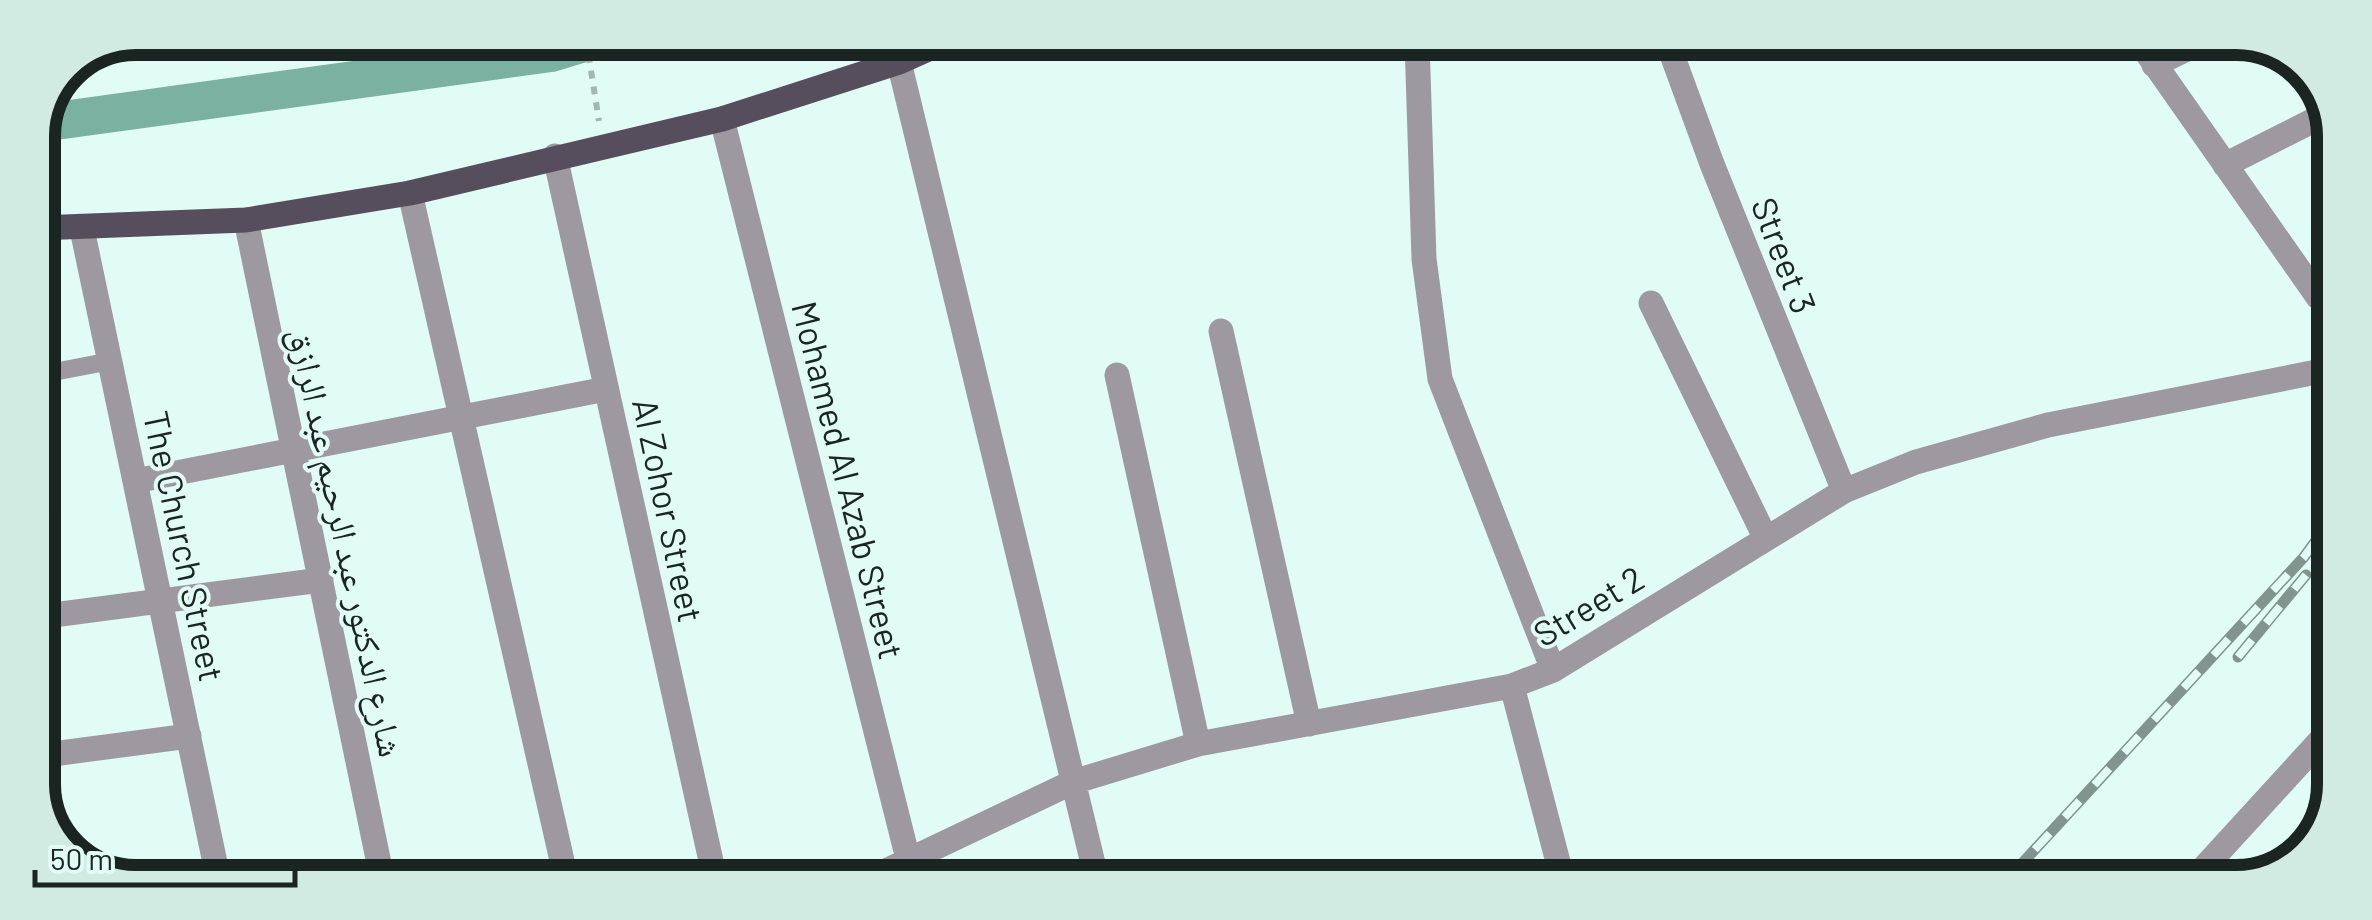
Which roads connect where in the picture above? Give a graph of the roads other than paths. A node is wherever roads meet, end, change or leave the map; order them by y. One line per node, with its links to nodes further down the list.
1 (915, 55): 5 (main road)
2 (1417, 55): 30 (street)
3 (1672, 55): 25 (street, Street 3)
4 (2148, 55): 9 (street)
5 (899, 62): 6 (main road); 37 (street)
6 (722, 119): 8 (main road); 38 (street, Mohamed Al Azab Street)
7 (2315, 120): 9 (street)
8 (555, 156): 10 (main road); 21 (street, Al Zohor Street)
9 (2224, 165): 14 (street)
10 (410, 193): 11 (main road); 22 (street)
11 (246, 220): 13 (main road); 23 (street, شارع الدكتور عبد الرحيم عبد الرازق)
12 (55, 228): 13 (main road)
13 (82, 229): 17 (street, The Church Street)
14 (2317, 297)
15 (1651, 303): 26 (street)
16 (1221, 331): 32 (street)
17 (111, 360): 18 (lane); 24 (street, The Church Street)
18 (55, 372)
19 (2317, 372): 25 (street, Street 2)
20 (1117, 376): 34 (street)
21 (606, 389): 22 (street); 42 (street, Al Zohor Street)
22 (461, 416): 23 (street); 41 (street)
23 (294, 448): 24 (street); 27 (street, شارع الدكتور عبد الرحيم عبد الرازق)
24 (135, 481): 28 (street, The Church Street)
25 (1844, 491): 26 (street, Street 2)
26 (1764, 538): 30 (street, Street 2)
27 (321, 580): 28 (street); 40 (street, شارع الدكتور عبد الرحيم عبد الرازق)
28 (160, 601): 29 (street); 33 (street, The Church Street)
29 (55, 615)
30 (1552, 670): 31 (street, Street 2)
31 (1512, 686): 32 (street, Street 2); 45 (street)
32 (1309, 724): 34 (street, Street 2)
33 (189, 736): 36 (street); 39 (street, The Church Street)
34 (1198, 744): 37 (street, Street 2)
35 (2317, 744): 46 (street)
36 (55, 754)
37 (1073, 782): 38 (street, Street 2); 44 (street)
38 (908, 859): 43 (street, Street 2)
39 (216, 865)
40 (379, 865)
41 (563, 865)
42 (712, 865)
43 (896, 865)
44 (1093, 865)
45 (1559, 865)
46 (2207, 865)

